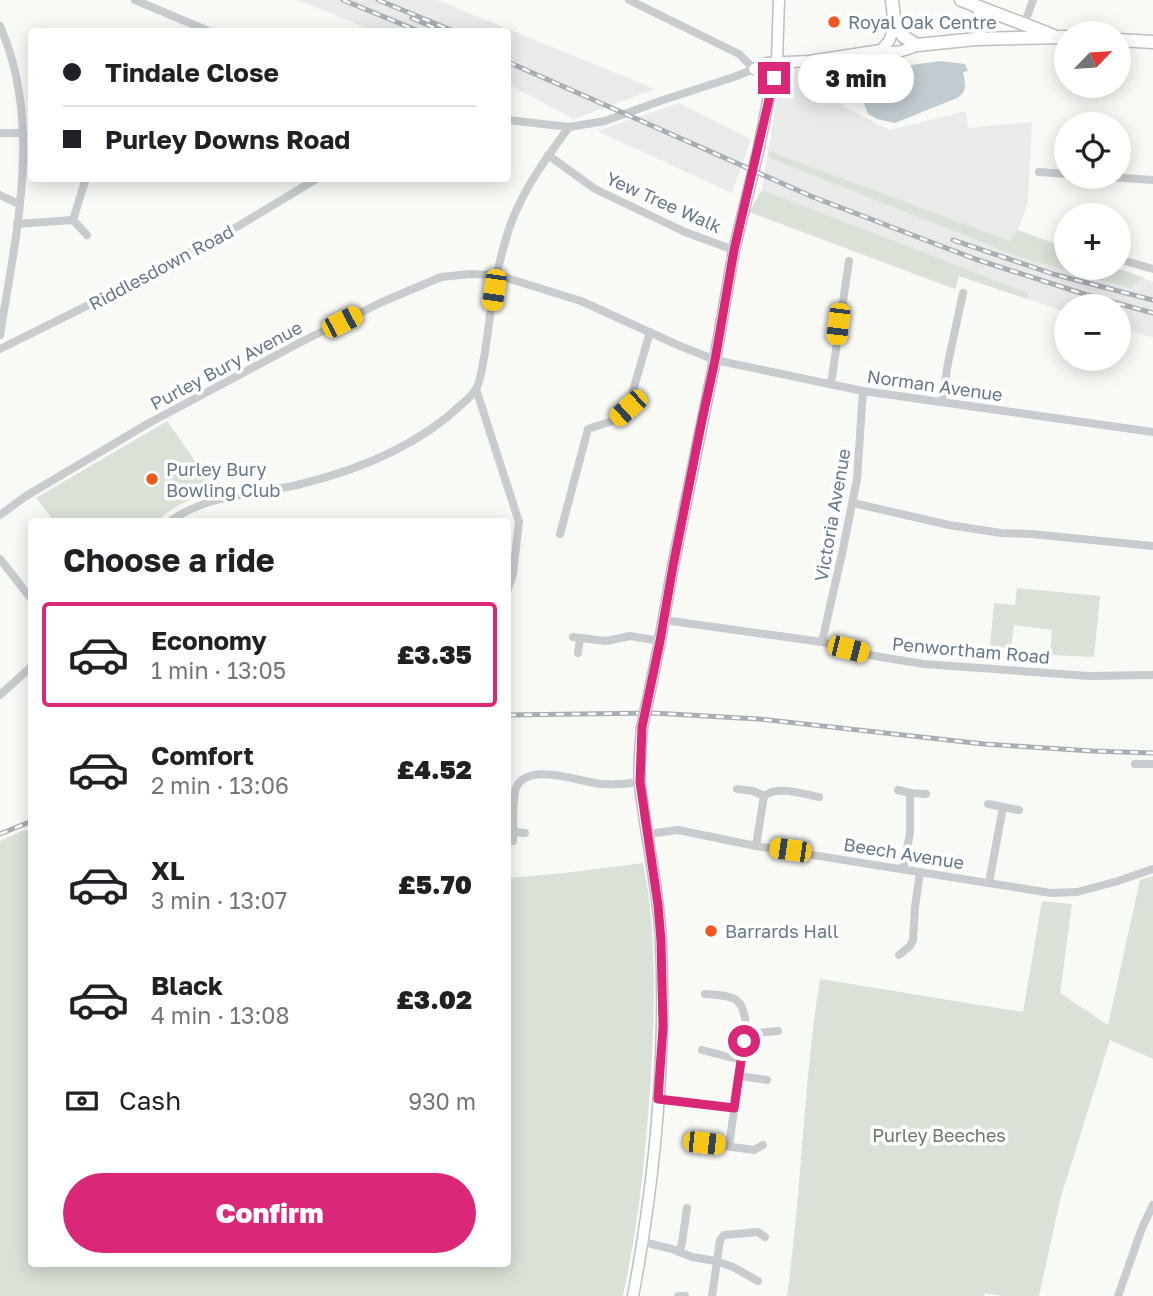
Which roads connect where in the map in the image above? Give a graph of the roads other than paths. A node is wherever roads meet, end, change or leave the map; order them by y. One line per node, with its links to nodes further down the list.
1 (135, 0): 11 (street)
2 (629, 0): 20 (street)
3 (779, 0): 19 (street)
4 (961, 0): 7 (main road)
5 (1033, 0): 8 (street)
6 (895, 2): 10 (main road)
7 (978, 8): 8 (main road); 14 (main road)
8 (1024, 25): 12 (main road)
9 (0, 26): 24 (street)
10 (895, 26): 17 (main road); 18 (street)
11 (202, 28)
12 (1054, 35)
13 (1054, 37): 14 (main road)
14 (976, 39): 17 (main road)
15 (1131, 41): 16 (main road)
16 (1153, 43)
17 (917, 45): 18 (street)
18 (881, 50): 19 (street)
19 (778, 62): 20 (street); 21 (street)
20 (754, 69): 21 (street); 23 (street)
21 (771, 86): 38 (street)
22 (511, 120): 23 (street)
23 (569, 127): 26 (street)
24 (23, 133): 25 (street); 34 (street)
25 (0, 134)
26 (548, 155): 38 (street, Yew Tree Walk); 42 (street)
27 (1039, 172): 28 (street)
28 (1054, 173)
29 (1131, 178): 30 (street)
30 (1153, 180)
31 (85, 182): 35 (street)
32 (311, 182): 46 (street, Riddlesdown Road)
33 (0, 195): 34 (street)
34 (19, 204): 36 (street)
35 (73, 220): 36 (street); 37 (street)
36 (17, 224): 45 (street)
37 (87, 235)
38 (734, 250): 47 (street)
39 (849, 261): 48 (street)
40 (1131, 263): 41 (street)
41 (1153, 269)
42 (498, 275): 44 (street, Purley Bury Avenue); 49 (street); 54 (street, Purley Bury Avenue)
43 (962, 293): 51 (street)
44 (650, 332): 47 (street, Purley Bury Avenue); 56 (street)
45 (0, 335)
46 (0, 349)
47 (715, 360): 48 (street, Norman Avenue); 61 (street)
48 (831, 384): 50 (street, Norman Avenue)
49 (476, 389): 55 (street); 59 (street)
50 (863, 391): 51 (street, Norman Avenue); 53 (street, Victoria Avenue)
51 (942, 402): 52 (street, Norman Avenue)
52 (1153, 432)
53 (853, 503): 57 (street); 63 (street, Victoria Avenue)
54 (0, 515)
55 (175, 518)
56 (560, 534)
57 (1153, 546)
58 (0, 559): 60 (street)
59 (511, 580)
60 (28, 595)
61 (664, 620): 62 (street); 63 (street, Penwortham Road)
62 (660, 641): 64 (street); 70 (street, bridge)
63 (822, 642): 66 (street, Penwortham Road)
64 (578, 653)
65 (28, 670): 67 (street)
66 (1153, 675)
67 (0, 695)
68 (1135, 764): 69 (street)
69 (1153, 764)
70 (640, 782): 80 (street); 81 (street)
71 (737, 789): 75 (street)
72 (898, 790): 73 (street)
73 (910, 793): 74 (street); 83 (street)
74 (926, 794)
75 (764, 796): 76 (street); 82 (street)
76 (819, 797)
77 (988, 804): 78 (street)
78 (1003, 807): 79 (street); 86 (street)
79 (1019, 810)
80 (524, 833)
81 (648, 834): 82 (street, Beech Avenue); 95 (street)
82 (756, 845): 83 (street, Beech Avenue)
83 (903, 869): 85 (street, Beech Avenue)
84 (1153, 869): 86 (street, Beech Avenue)
85 (920, 872): 86 (street, Beech Avenue); 87 (street)
86 (989, 883)
87 (900, 956)
88 (705, 993): 90 (street)
89 (778, 1031): 90 (street)
90 (744, 1041): 92 (street)
91 (702, 1050): 92 (street)
92 (741, 1060): 93 (street)
93 (739, 1076): 94 (street); 96 (street)
94 (767, 1080)
95 (658, 1099): 96 (street); 103 (street)
96 (734, 1108): 99 (street)
97 (763, 1145): 99 (street)
98 (694, 1146): 99 (street)
99 (729, 1146)
100 (1153, 1205): 111 (street)
101 (687, 1209): 104 (street)
102 (765, 1237): 105 (street)
103 (643, 1242): 104 (street); 107 (street)
104 (679, 1252): 105 (street)
105 (716, 1261): 106 (street); 110 (street)
106 (758, 1281)
107 (632, 1296)
108 (678, 1296): 109 (street)
109 (685, 1296)
110 (712, 1296)
111 (1118, 1296)

